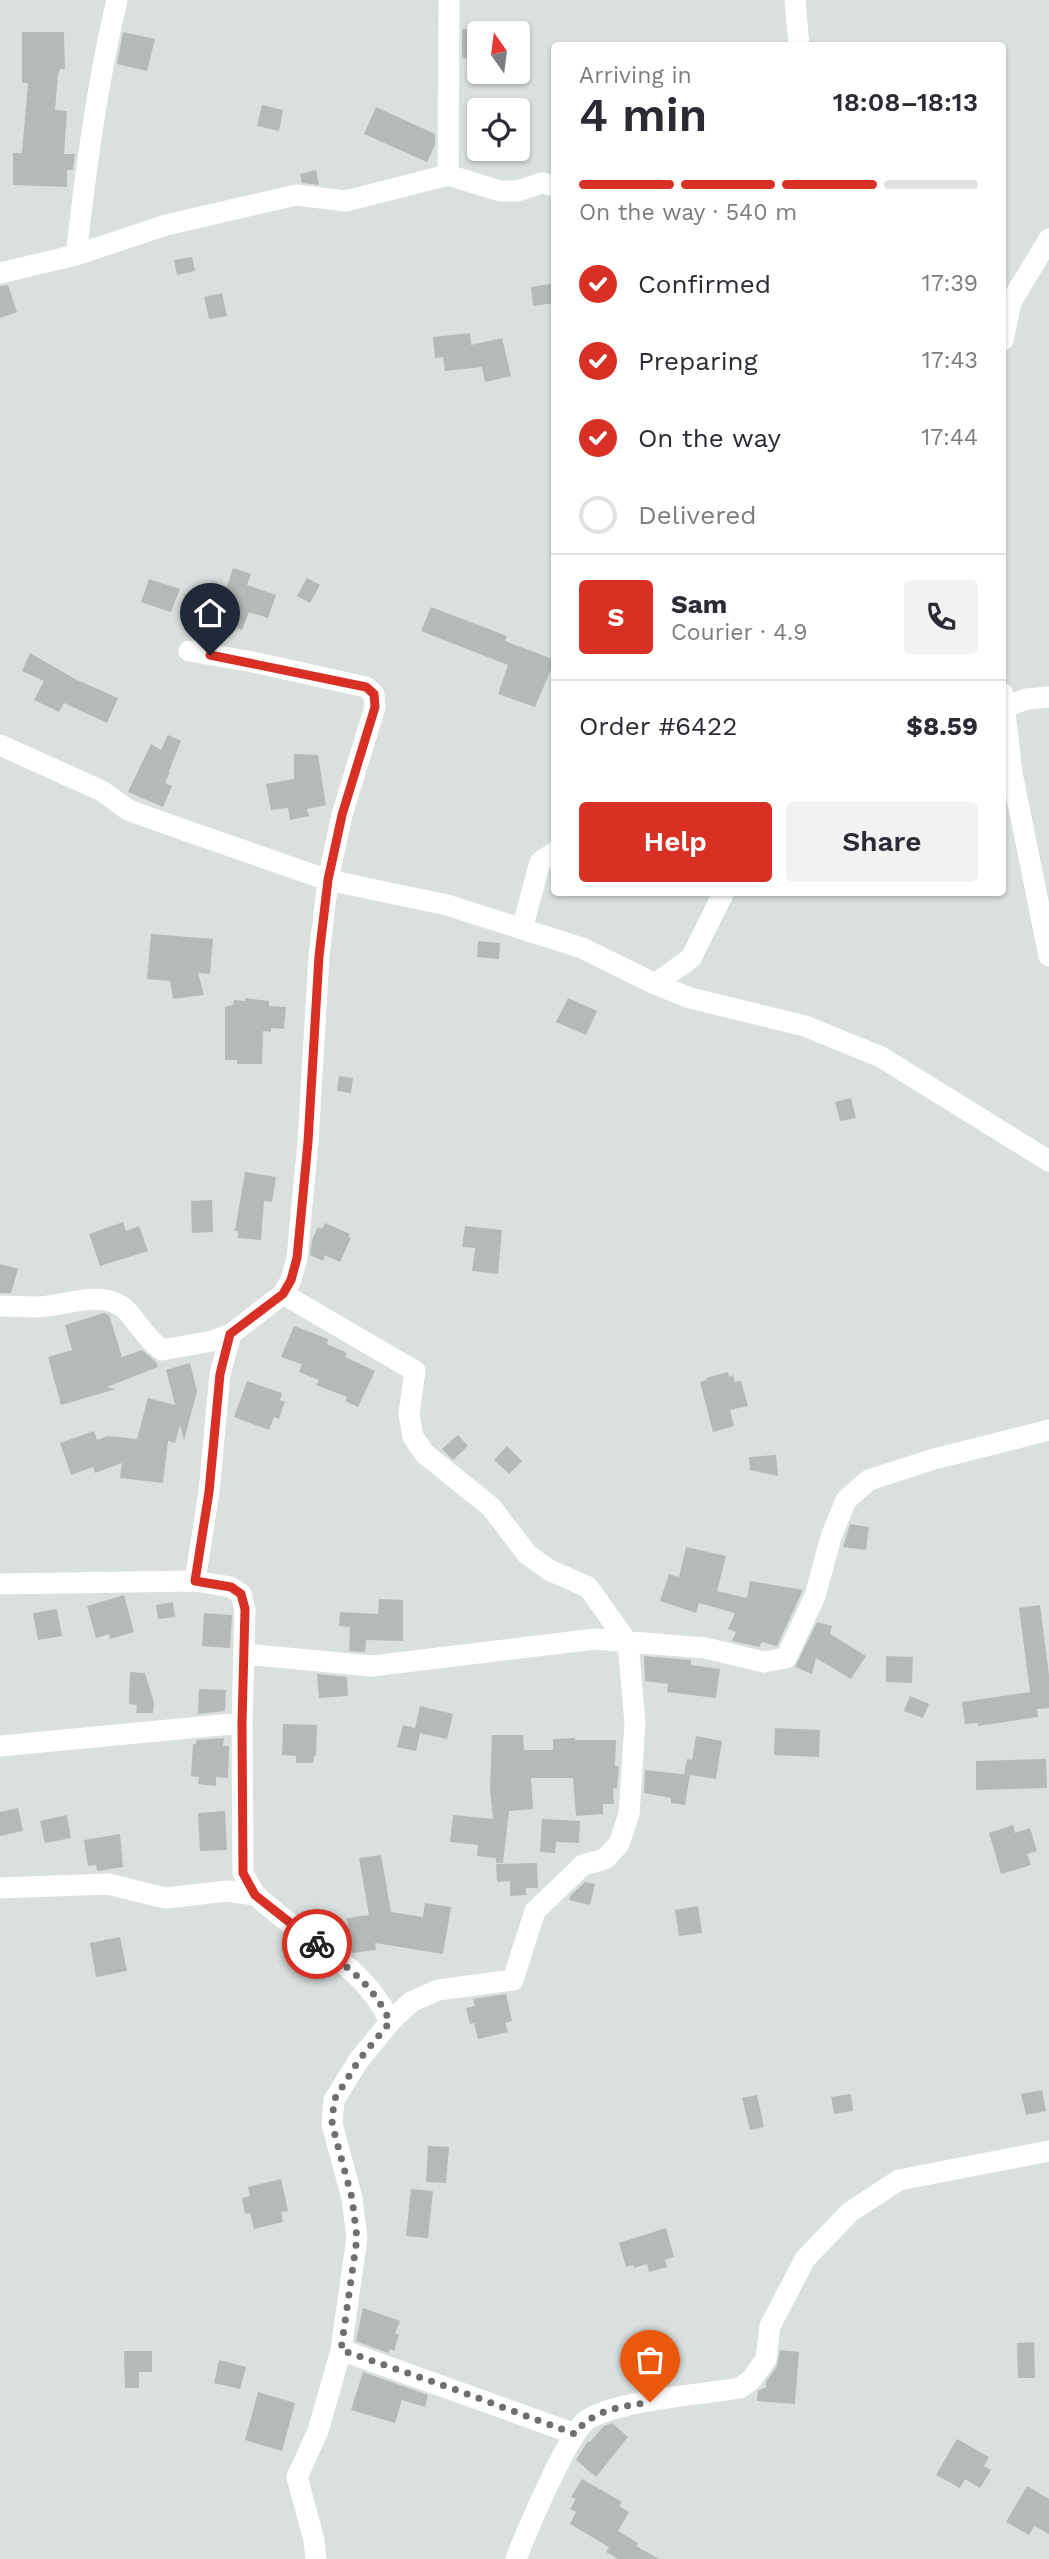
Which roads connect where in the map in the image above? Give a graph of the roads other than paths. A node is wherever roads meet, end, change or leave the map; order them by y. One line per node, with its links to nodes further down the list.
1 (117, 0): 8 (street)
2 (449, 0): 5 (street)
3 (794, 0): 4 (street)
4 (799, 42)
5 (448, 175): 6 (street); 8 (street)
6 (551, 185)
7 (1049, 239): 10 (street)
8 (76, 255): 9 (street)
9 (0, 273)
10 (1006, 326)
11 (189, 651): 17 (street)
12 (1049, 697): 13 (street)
13 (1006, 699)
14 (1006, 724): 20 (street)
15 (0, 745): 17 (street)
16 (551, 853): 19 (street)
17 (328, 880): 19 (street); 23 (street)
18 (722, 896): 21 (street)
19 (522, 929): 21 (street)
20 (1049, 956)
21 (655, 984): 22 (street)
22 (1049, 1161)
23 (283, 1294): 25 (street); 29 (street)
24 (0, 1306): 25 (street)
25 (230, 1334): 27 (street)
26 (1049, 1430): 29 (street)
27 (195, 1581): 28 (street); 30 (street)
28 (0, 1584)
29 (628, 1643): 30 (street); 35 (street)
30 (245, 1654): 31 (street)
31 (242, 1723): 32 (street); 34 (street)
32 (0, 1746)
33 (0, 1888): 34 (street)
34 (255, 1895): 35 (street)
35 (390, 2022): 37 (street)
36 (1049, 2151): 38 (street)
37 (341, 2350): 38 (street); 39 (street)
38 (575, 2434): 40 (street)
39 (316, 2559)
40 (516, 2559)

